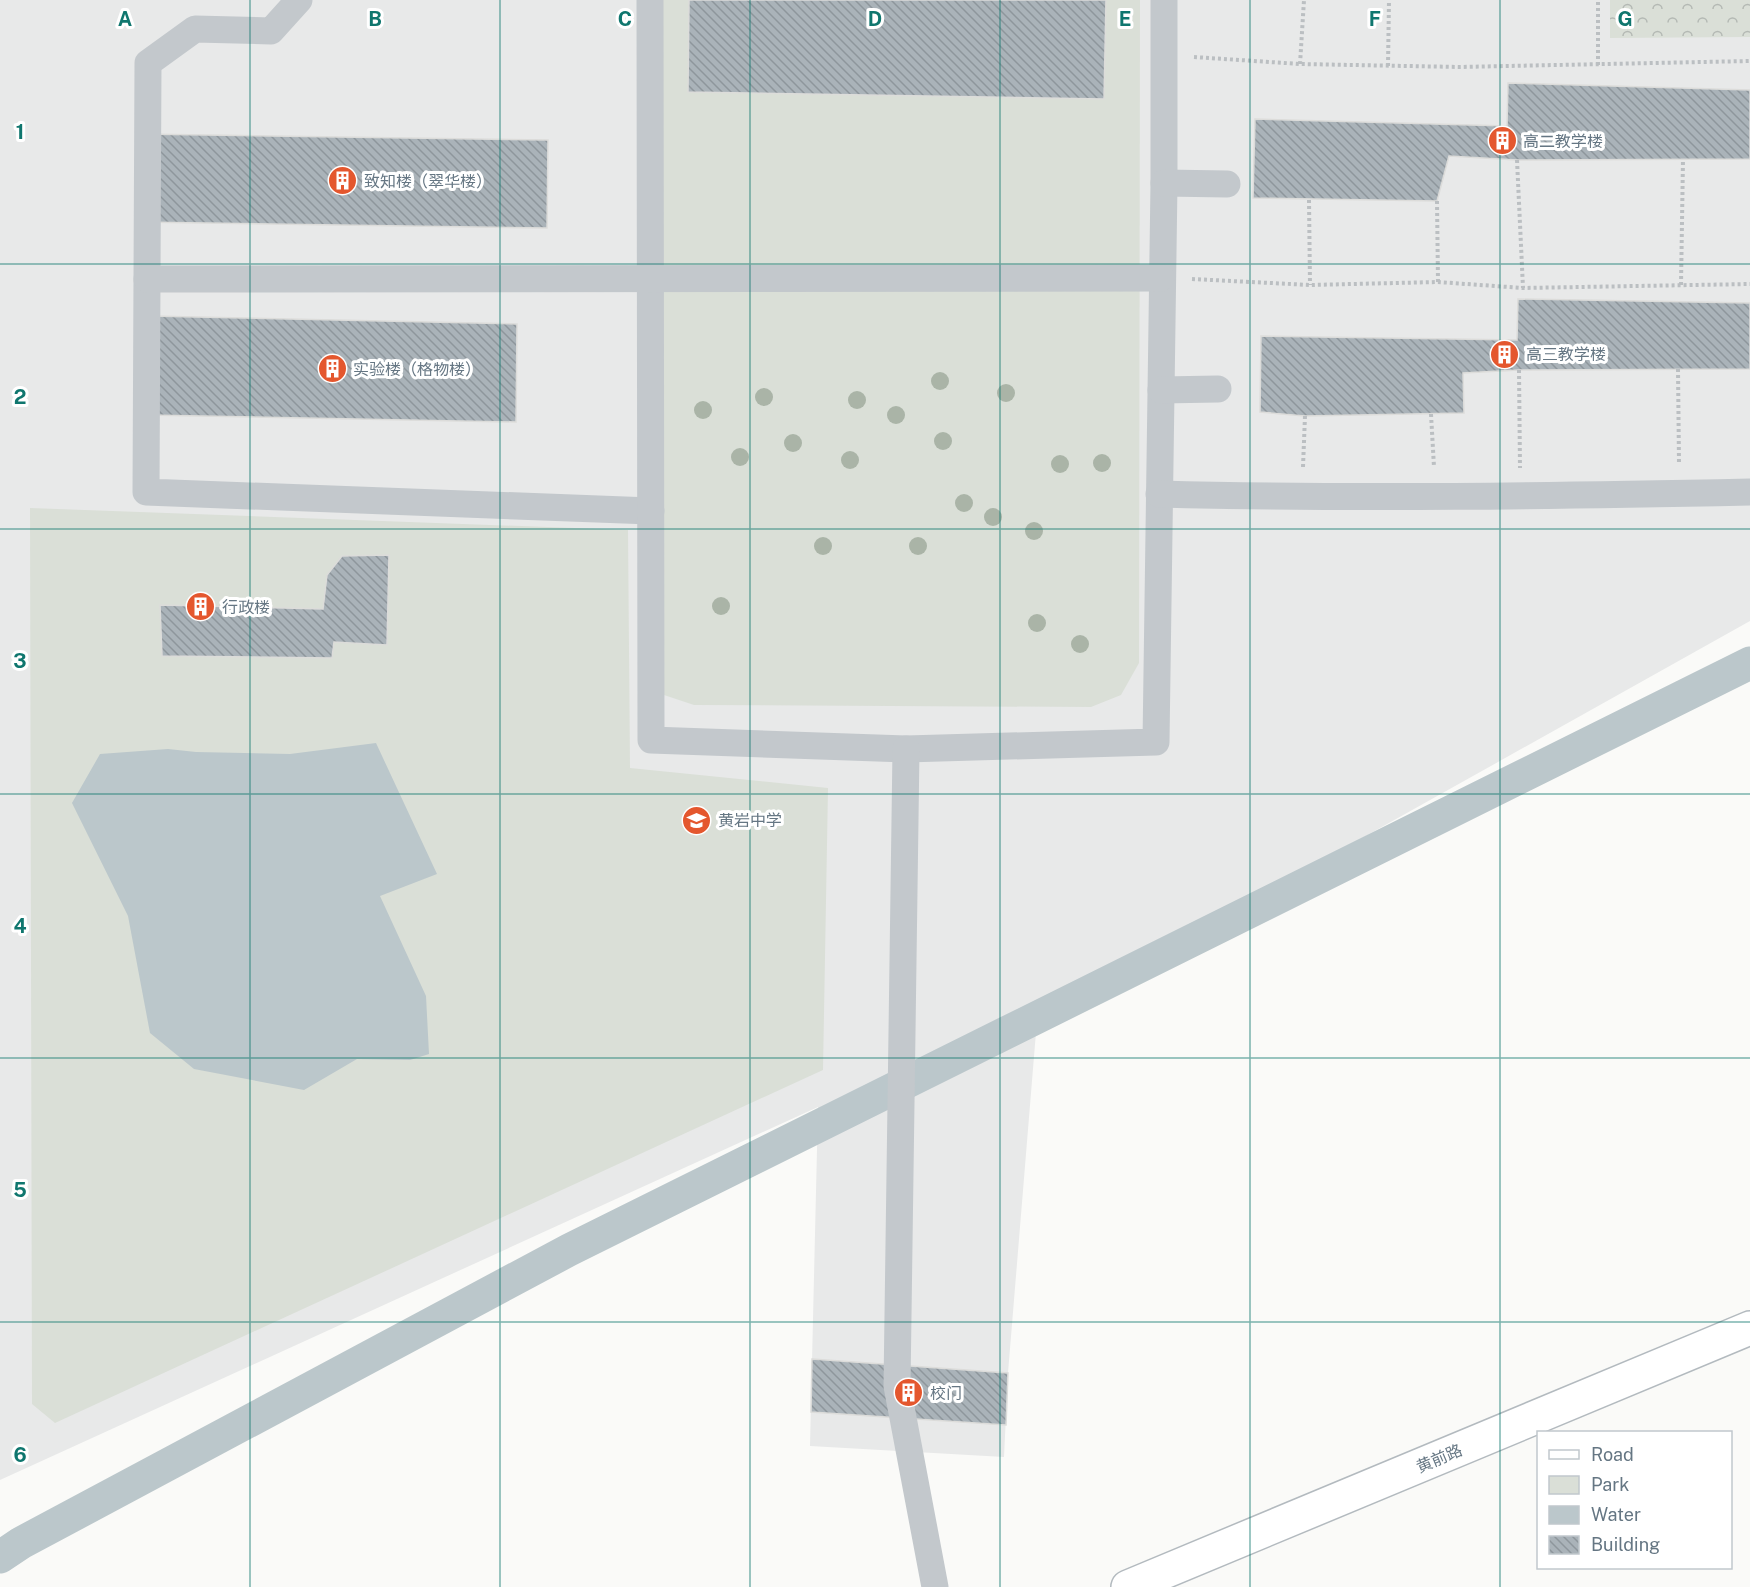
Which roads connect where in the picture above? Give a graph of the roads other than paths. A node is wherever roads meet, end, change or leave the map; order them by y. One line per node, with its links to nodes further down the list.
1 (299, 0): 8 (street)
2 (650, 0): 6 (street)
3 (1164, 0): 4 (street)
4 (1164, 183): 5 (street); 7 (street)
5 (1227, 184)
6 (652, 278): 7 (street); 8 (street); 13 (street)
7 (1161, 278): 10 (street)
8 (147, 279): 13 (street)
9 (1218, 389): 10 (street)
10 (1161, 390): 12 (street)
11 (1750, 492): 12 (street)
12 (1159, 494): 14 (street)
13 (651, 511): 14 (street)
14 (906, 749): 16 (street)
15 (1750, 1329): 17 (main road, 黄前路)
16 (935, 1587)
17 (1128, 1587)

